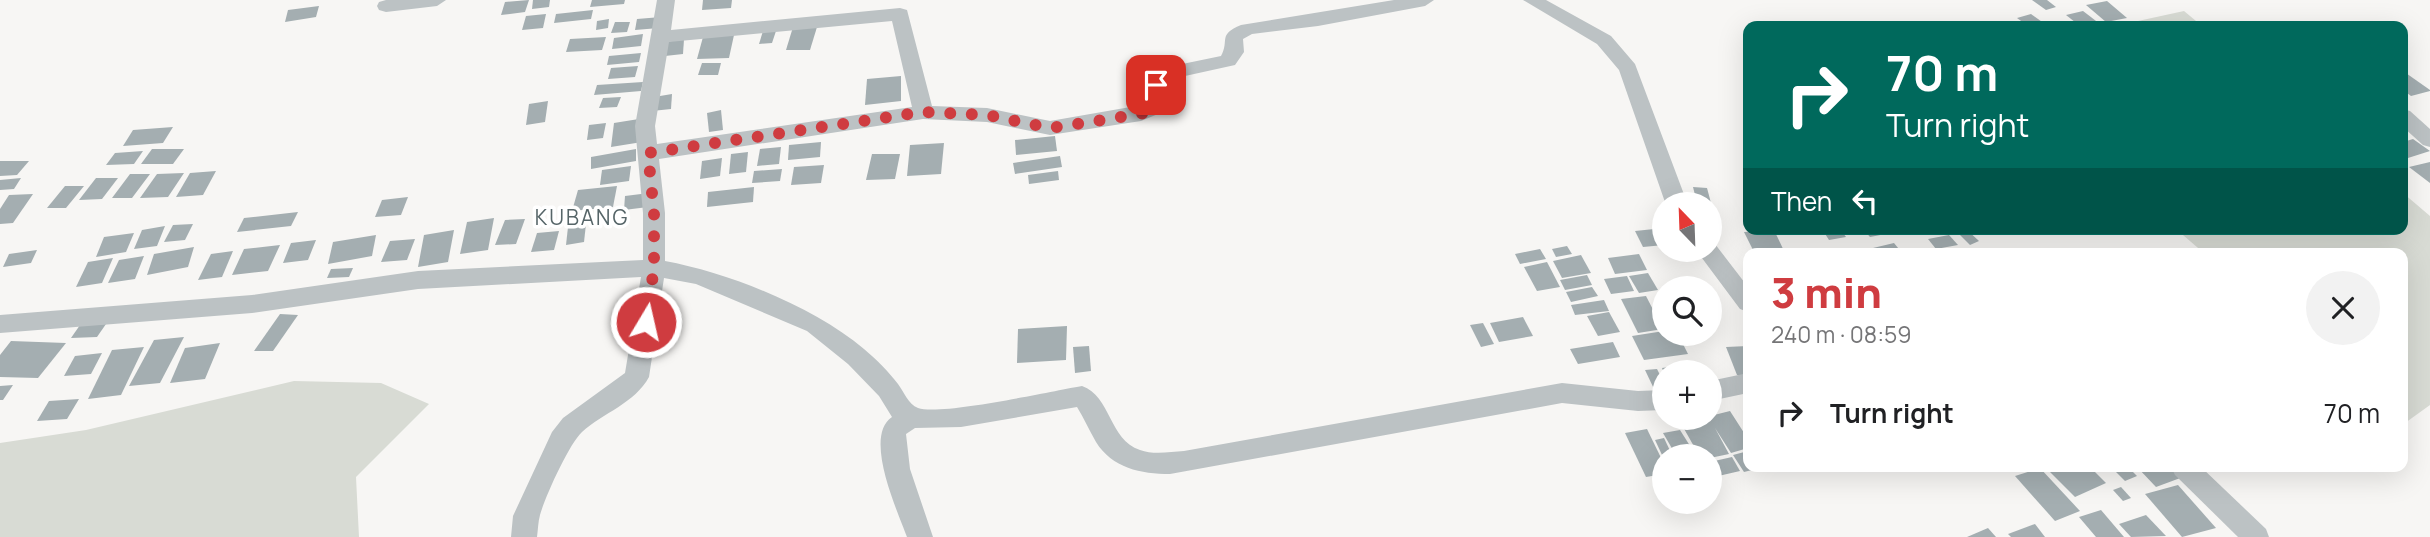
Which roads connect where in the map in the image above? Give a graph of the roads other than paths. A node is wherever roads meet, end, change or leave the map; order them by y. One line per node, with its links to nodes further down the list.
1 (437, 0): 5 (street)
2 (666, 0): 6 (street)
3 (1425, 0): 7 (street)
4 (1532, 0): 11 (street)
5 (386, 6)
6 (661, 37): 7 (street); 10 (street)
7 (923, 112): 10 (street)
8 (2408, 120): 9 (street)
9 (2430, 140)
10 (648, 153): 13 (street)
11 (1671, 192)
12 (1716, 262): 14 (street)
13 (654, 268): 15 (street); 19 (street); 21 (street)
14 (1743, 297)
15 (0, 324)
16 (1743, 384): 17 (street)
17 (1722, 388)
18 (1652, 401): 19 (street)
19 (912, 417): 22 (street)
20 (2189, 472): 23 (street)
21 (524, 537)
22 (920, 537)
23 (2256, 537)

